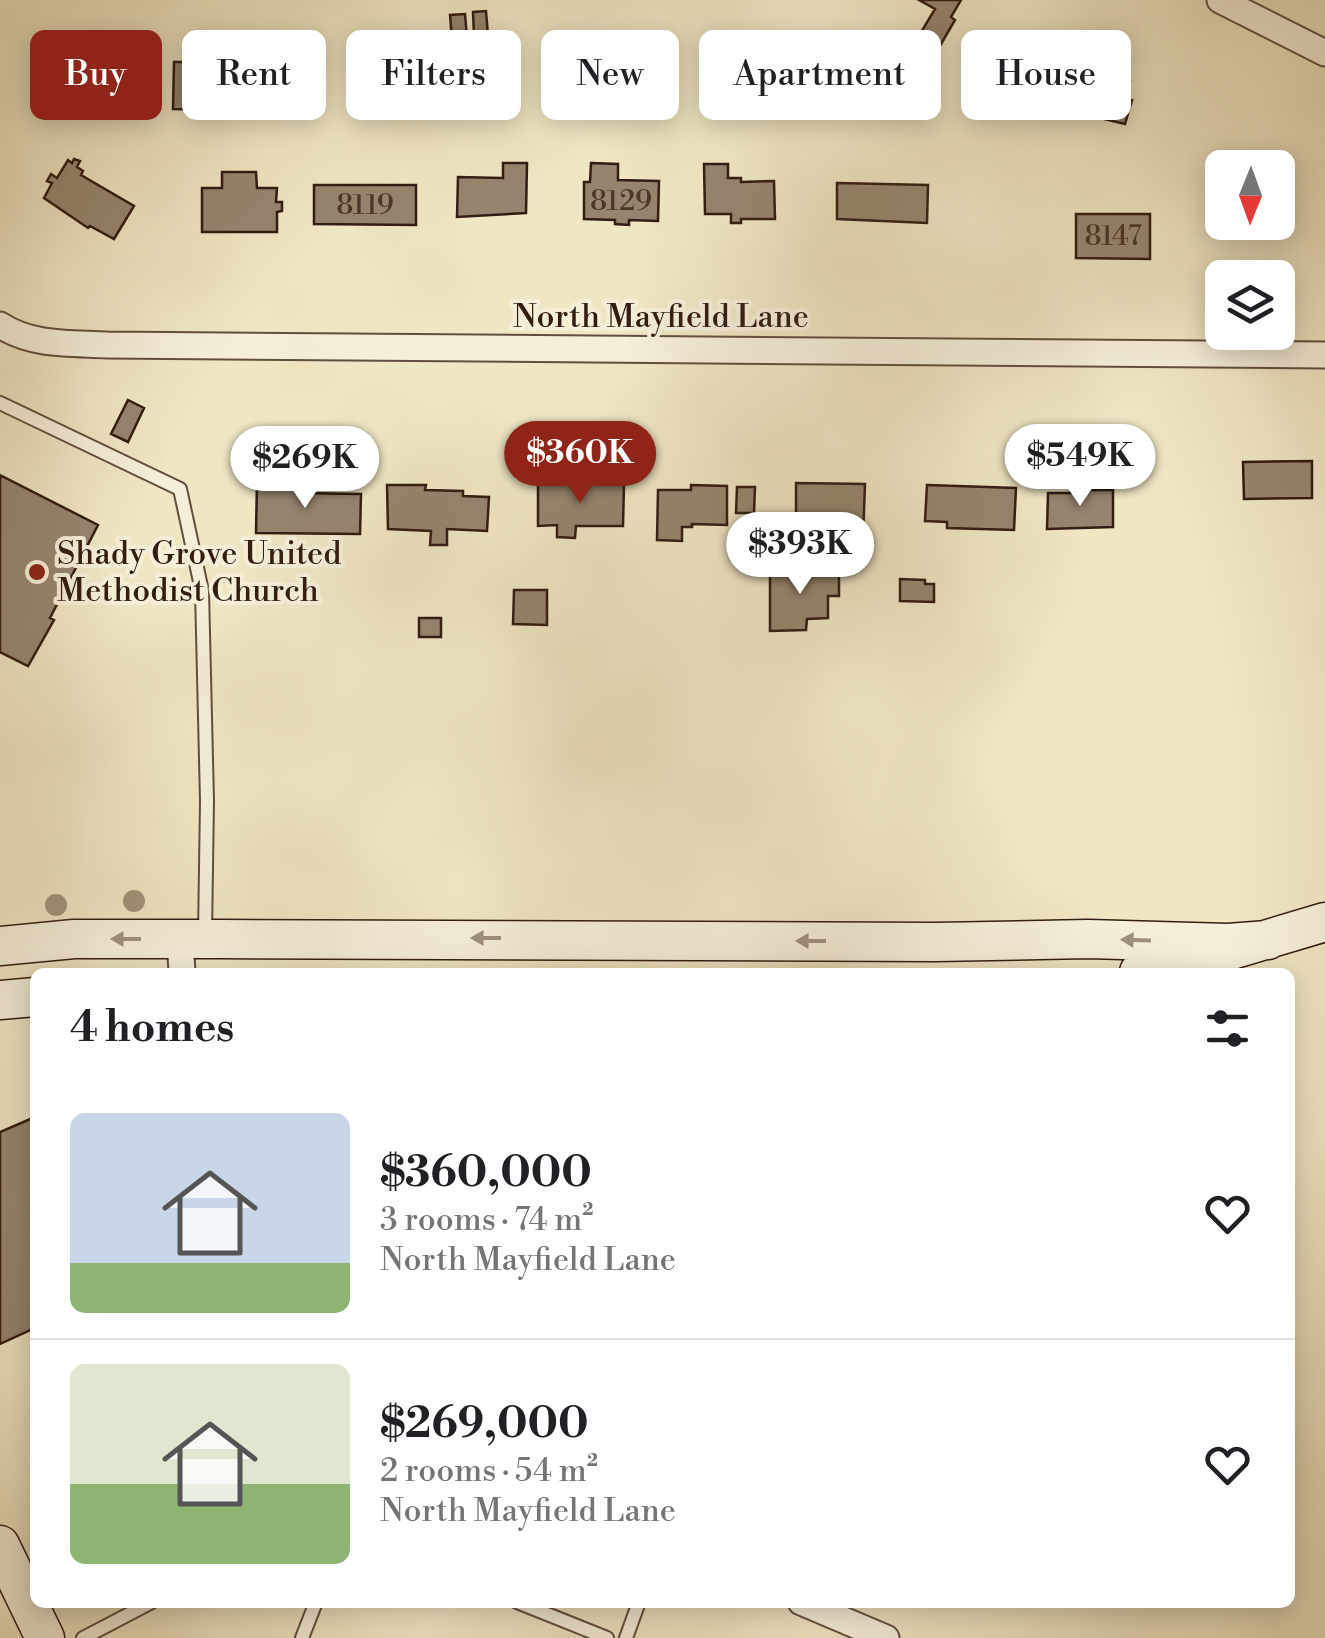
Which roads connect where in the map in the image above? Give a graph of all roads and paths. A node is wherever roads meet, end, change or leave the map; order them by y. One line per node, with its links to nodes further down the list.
1 (1220, 0): 2 (street)
2 (1325, 53)
3 (0, 325): 4 (street, North Mayfield Lane)
4 (1325, 355)
5 (0, 403): 9 (lane)
6 (1325, 922): 7 (main road)
7 (1268, 940): 9 (main road, one-way to 9); 10 (main road)
8 (0, 946): 9 (main road, one-way to 8)
9 (189, 950)
10 (1155, 968)
11 (30, 997): 12 (main road)
12 (0, 1000)
13 (0, 1545): 14 (main road)
14 (30, 1607)
15 (30, 1608): 21 (main road)
16 (140, 1608): 22 (lane)
17 (314, 1608): 23 (lane)
18 (532, 1608): 24 (lane)
19 (637, 1608): 25 (lane)
20 (815, 1608): 26 (street)
21 (45, 1638)
22 (82, 1638)
23 (302, 1638)
24 (607, 1638)
25 (626, 1638)
26 (886, 1638)

